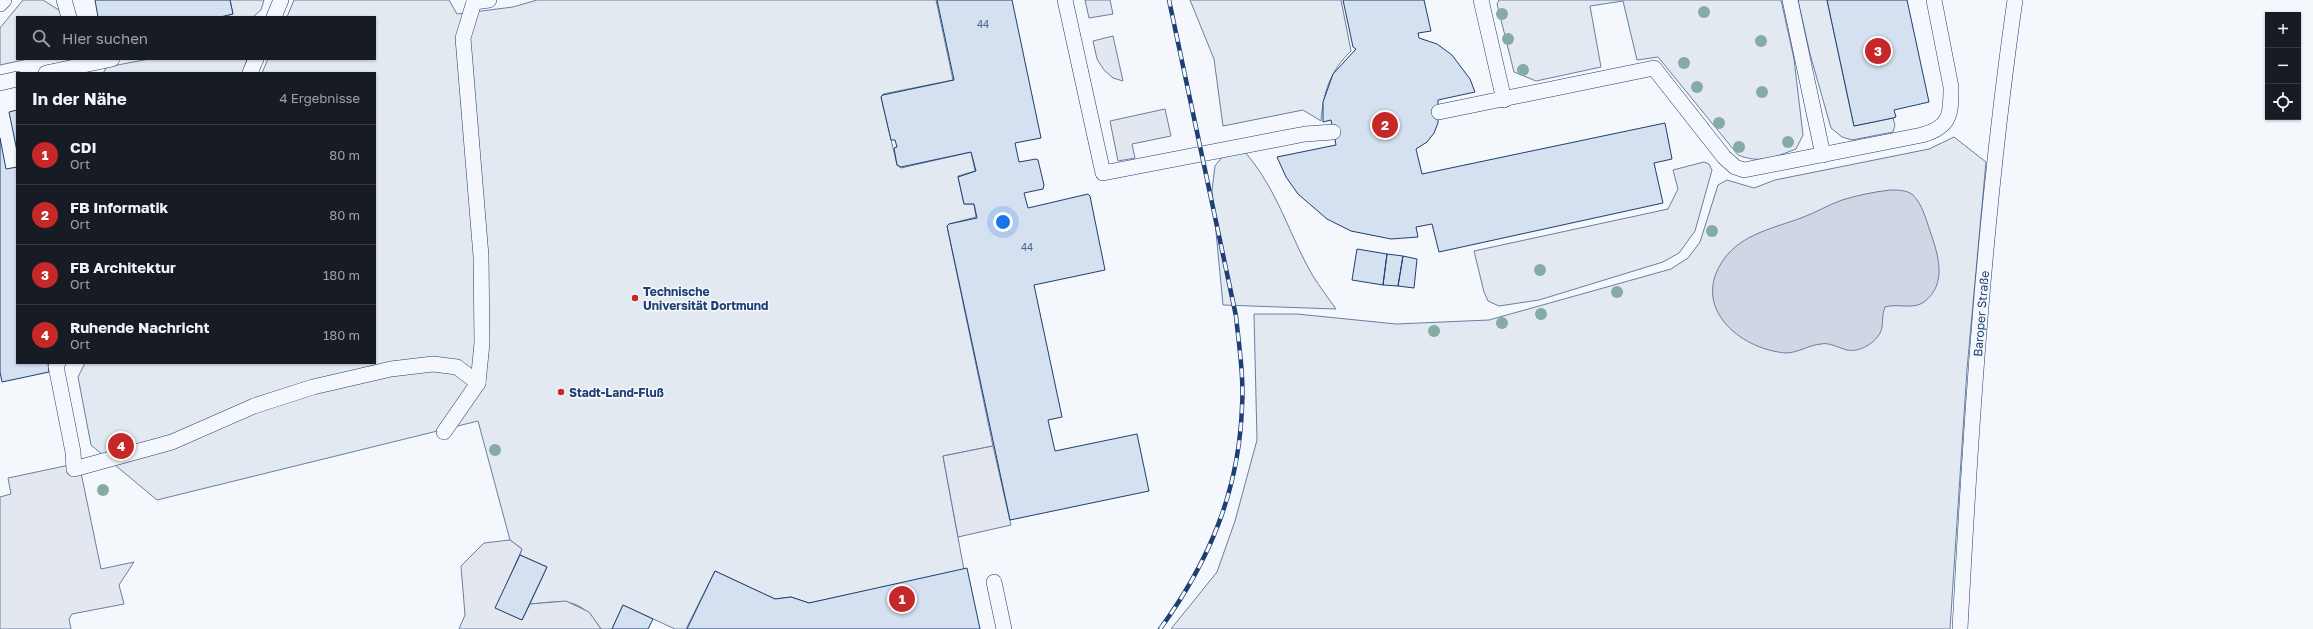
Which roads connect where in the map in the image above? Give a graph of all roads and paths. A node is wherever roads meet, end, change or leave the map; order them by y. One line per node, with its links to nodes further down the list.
1 (4, 0): 11 (lane)
2 (64, 0): 12 (lane)
3 (281, 0): 13 (lane)
4 (489, 0): 10 (lane)
5 (1065, 0): 23 (lane)
6 (1481, 0): 21 (lane)
7 (1790, 0): 24 (lane)
8 (1934, 0): 24 (lane)
9 (2015, 0): 30 (lane, Baroper Straße)
10 (473, 1): 26 (lane)
11 (0, 4)
12 (69, 16)
13 (274, 16)
14 (109, 60): 16 (lane)
15 (256, 60): 18 (lane)
16 (92, 65): 17 (lane)
17 (52, 72)
18 (250, 72)
19 (16, 79): 20 (lane)
20 (0, 83)
21 (1504, 100): 22 (lane); 24 (lane)
22 (1439, 112)
23 (1333, 132)
24 (1823, 154)
25 (57, 364): 26 (lane)
26 (478, 383): 27 (lane)
27 (444, 432)
28 (994, 582): 29 (lane)
29 (1004, 629)
30 (1960, 629)

